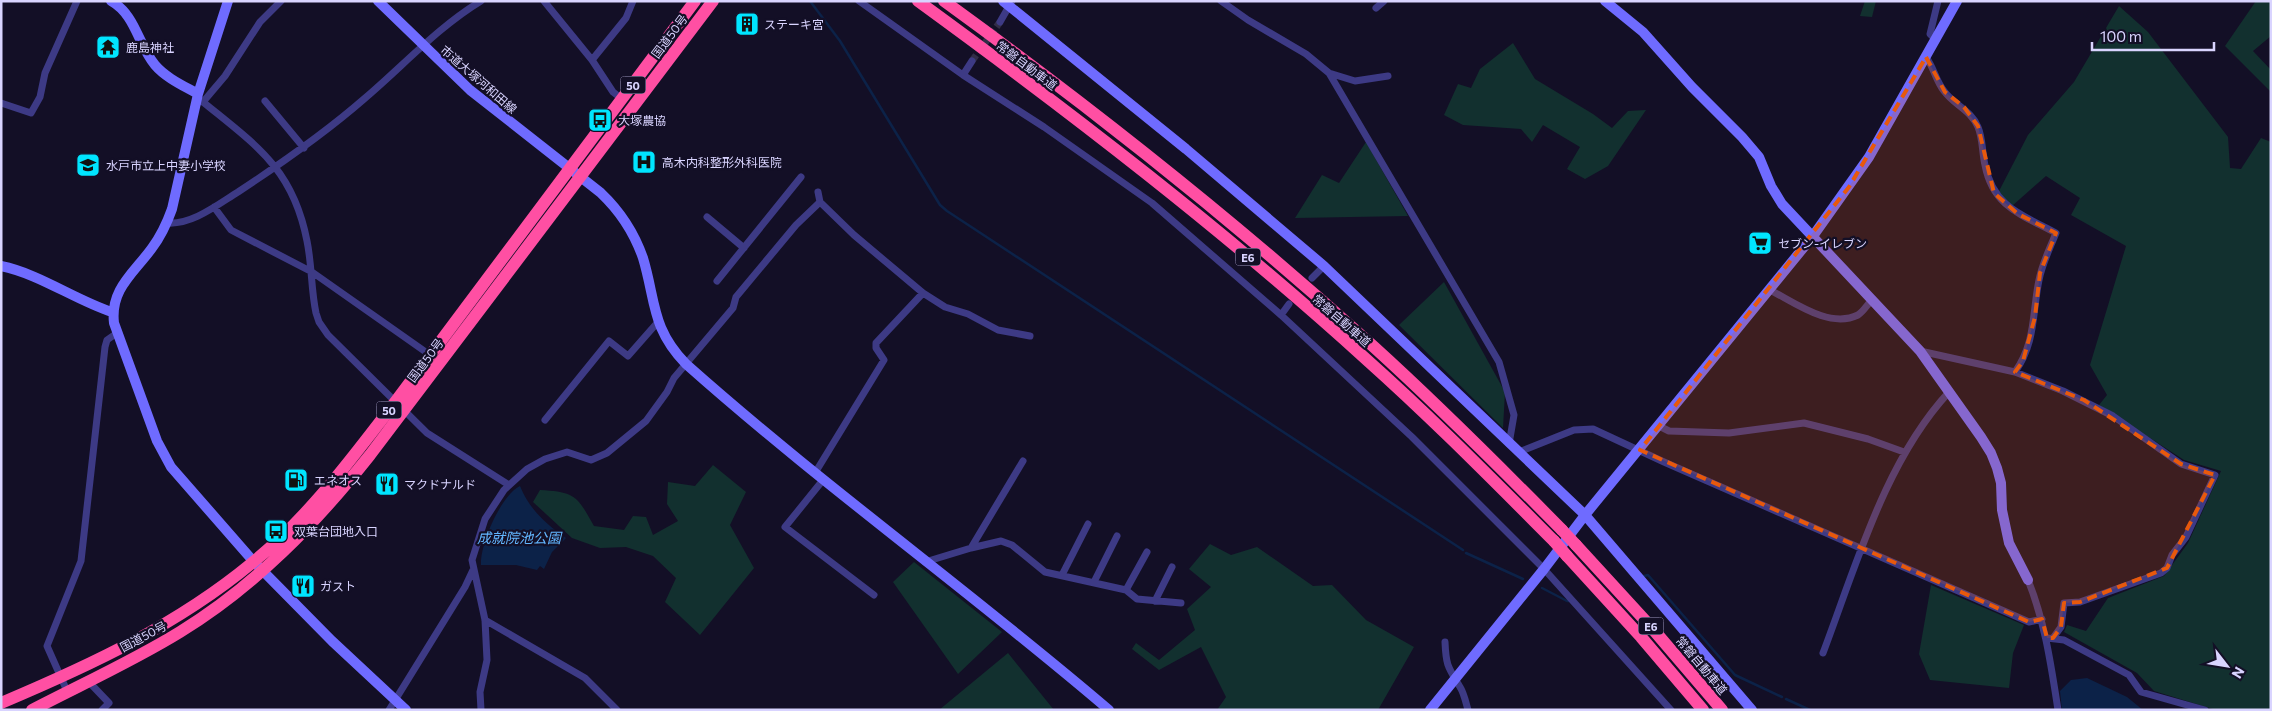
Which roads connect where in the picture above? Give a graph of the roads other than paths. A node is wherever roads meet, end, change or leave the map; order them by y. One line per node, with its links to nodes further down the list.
1 (77, 1): 33 (street)
2 (111, 1): 30 (street)
3 (228, 1): 30 (street)
4 (281, 1): 30 (street)
5 (378, 1): 23 (street, 市道大塚河和田線)
6 (481, 1): 23 (street)
7 (544, 1): 25 (street)
8 (633, 1): 25 (street)
9 (696, 1): 31 (highway, 国道50号 / 50)
10 (713, 1): 36 (highway, 国道50号 / 50)
11 (859, 1): 28 (street)
12 (918, 1): 118 (highway, 常磐自動車道 / E6, bridge)
13 (944, 1): 119 (highway, 常磐自動車道 / E6, bridge)
14 (1221, 1): 27 (street)
15 (1384, 1): 20 (street)
16 (1605, 1): 43 (street)
17 (1938, 1): 22 (street)
18 (1957, 1): 22 (street)
19 (1008, 3): 21 (street); 46 (street)
20 (1376, 8)
21 (1000, 22)
22 (1936, 40): 24 (street)
23 (423, 46): 34 (street); 36 (street, 市道大塚河和田線)
24 (1926, 57): 43 (street); 62 (street)
25 (592, 60): 31 (street)
26 (972, 61): 28 (street)
27 (1329, 73): 29 (street); 67 (street)
28 (963, 75): 55 (street)
29 (1388, 76)
30 (199, 99): 35 (street); 42 (street)
31 (622, 99): 36 (highway, 国道50号 / 50)
32 (265, 101): 34 (street)
33 (1, 103)
34 (304, 148): 35 (street)
35 (276, 167): 40 (street); 47 (street)
36 (575, 173): 56 (street, 市道大塚河和田線); 60 (highway, 国道50号 / 50); 64 (highway, 国道50号 / 50)
37 (801, 177): 44 (street)
38 (818, 192): 39 (street)
39 (820, 202): 51 (street); 61 (street)
40 (214, 208): 42 (street); 47 (street)
41 (707, 217): 44 (street)
42 (167, 223): 54 (street)
43 (1813, 236): 50 (street); 52 (street)
44 (744, 248): 49 (street)
45 (1, 266): 54 (street)
46 (1324, 266): 48 (street); 67 (street)
47 (312, 272): 60 (street); 64 (street)
48 (1312, 278)
49 (717, 281)
50 (1770, 290): 52 (street); 66 (street)
51 (923, 293): 58 (street); 72 (street)
52 (1871, 301): 59 (street)
53 (1288, 304): 55 (street)
54 (112, 312): 57 (street)
55 (1281, 315): 83 (street)
56 (658, 323): 61 (street, 市道大塚河和田線); 65 (street)
57 (117, 333): 80 (street); 98 (street)
58 (1030, 336)
59 (1920, 351): 62 (street); 63 (street)
60 (430, 355): 64 (highway, 国道50号 / 50)
61 (686, 364): 72 (street, 市道大塚河和田線); 73 (street)
62 (2015, 372): 95 (street)
63 (1949, 392): 70 (street); 87 (street)
64 (400, 406): 73 (street); 80 (highway, 国道50号 / 50); 85 (highway, 国道50号 / 50)
65 (545, 420)
66 (1659, 426): 68 (street); 70 (street)
67 (1509, 444): 69 (street)
68 (1640, 450): 69 (street); 74 (street); 78 (street)
69 (1519, 452): 74 (street)
70 (1904, 452): 78 (street)
71 (1023, 461): 77 (street)
72 (819, 476): 81 (street, 市道大塚河和田線); 90 (street)
73 (509, 484): 84 (street)
74 (1585, 515): 83 (street); 120 (street)
75 (1088, 524): 86 (street)
76 (1117, 536): 88 (street)
77 (970, 548): 81 (street); 86 (street)
78 (1862, 549): 93 (street); 97 (street)
79 (1147, 552): 89 (street)
80 (254, 562): 85 (street); 98 (highway, 国道50号 / 50)
81 (926, 562): 114 (street, 市道大塚河和田線)
82 (1172, 567): 91 (street)
83 (1544, 569): 99 (street); 117 (street)
84 (473, 570): 94 (street); 103 (street)
85 (263, 571): 100 (highway, 国道50号 / 50); 103 (street)
86 (1062, 576): 88 (street)
87 (2028, 580): 93 (street)
88 (1094, 582): 89 (street)
89 (1126, 590): 91 (street)
90 (874, 595)
91 (1155, 601): 92 (street)
92 (1181, 603)
93 (2042, 619): 95 (street)
94 (485, 620): 112 (street); 113 (street)
95 (2050, 638): 121 (street); 122 (street)
96 (1445, 642): 99 (street)
97 (1823, 653)
98 (62, 677): 101 (highway, 国道50号 / 50); 102 (street)
99 (1454, 680): 115 (street); 116 (street)
100 (88, 681): 102 (highway, 国道50号 / 50); 109 (street)
101 (40, 687): 105 (highway); 106 (highway, 50)
102 (67, 691): 104 (highway, 国道50号 / 50)
103 (395, 700): 110 (street); 111 (street)
104 (48, 702): 107 (highway, 50); 108 (highway)
105 (1, 703)
106 (1, 708)
107 (32, 710)
108 (38, 710)
109 (102, 710)
110 (389, 710)
111 (406, 710)
112 (481, 710)
113 (617, 710)
114 (1108, 710)
115 (1430, 710)
116 (1468, 710)
117 (1671, 710)
118 (1703, 710)
119 (1722, 710)
120 (1752, 710)
121 (2058, 710)
122 (2205, 710)

